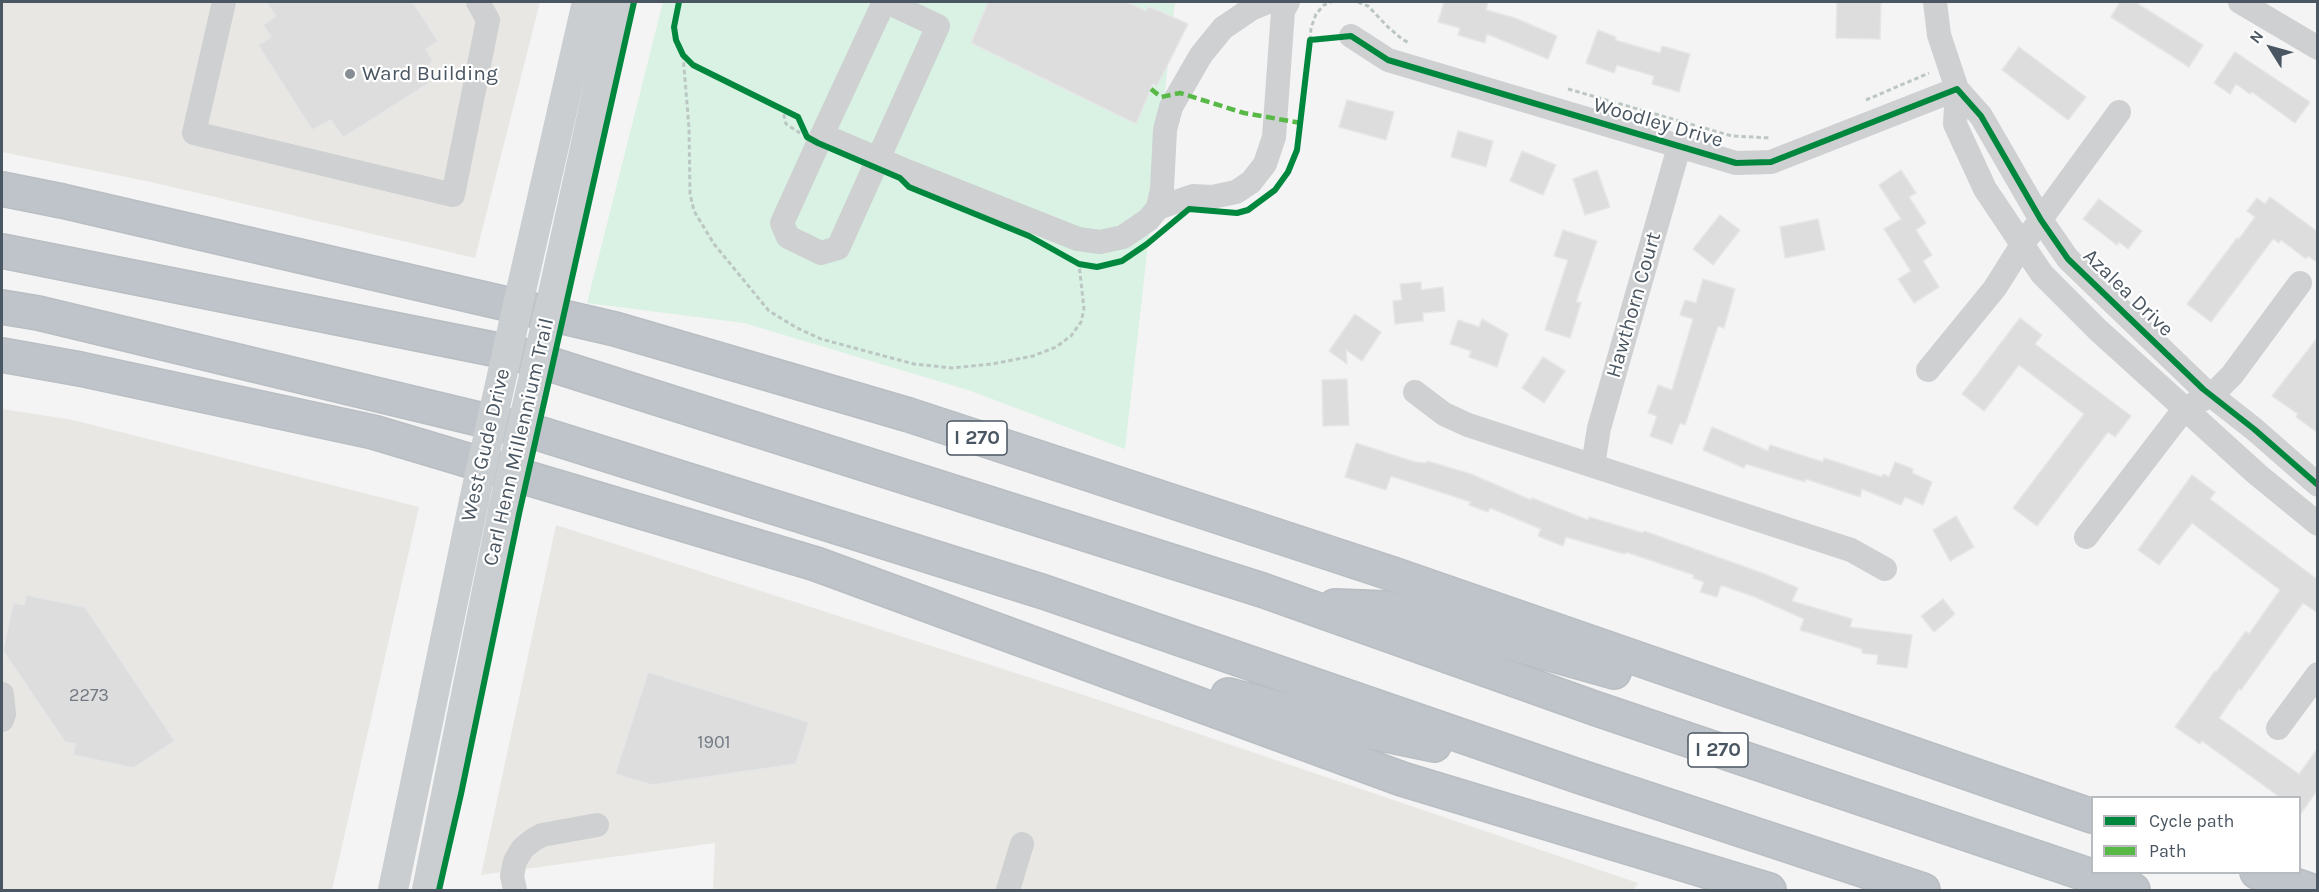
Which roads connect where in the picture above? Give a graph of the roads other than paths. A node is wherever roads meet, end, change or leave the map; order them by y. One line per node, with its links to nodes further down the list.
1 (224, 2): 2 (street)
2 (478, 2)
3 (587, 2): 48 (main road, West Gude Drive, bridge)
4 (617, 2): 49 (main road, West Gude Drive, bridge)
5 (885, 2): 14 (street); 16 (street)
6 (1268, 2): 17 (street)
7 (1288, 2): 19 (street)
8 (1935, 2): 12 (street, Azalea Drive)
9 (2240, 2): 11 (street)
10 (1351, 36): 15 (street, Woodley Drive)
11 (2318, 48)
12 (1957, 88): 15 (street, Woodley Drive); 21 (street, Azalea Drive); 22 (street, Azalea Drive)
13 (2119, 112): 21 (street)
14 (811, 133): 16 (street); 16 (street)
15 (1679, 147): 31 (street, Hawthorn Court)
16 (878, 159): 20 (street)
17 (1163, 159): 19 (street); 20 (street)
18 (2, 189): 42 (highway, I 270)
19 (1203, 197): 20 (street)
20 (1158, 208)
21 (2041, 220): 22 (street); 29 (street, Azalea Drive)
22 (2022, 245): 27 (street); 30 (street, Azalea Drive)
23 (2, 251): 36 (highway, I 270)
24 (2300, 283): 29 (street)
25 (2, 307): 43 (highway)
26 (2, 355): 37 (highway)
27 (1928, 370)
28 (1415, 392): 31 (street)
29 (2212, 395): 30 (street); 32 (street, Azalea Drive)
30 (2185, 408): 33 (street, Azalea Drive); 34 (street)
31 (1593, 465): 35 (street)
32 (2318, 485)
33 (2318, 524)
34 (2086, 537)
35 (1885, 569)
36 (1303, 605): 42 (highway); 54 (highway, I 270)
37 (1038, 645): 43 (highway); 52 (highway)
38 (2318, 674): 41 (street)
39 (2, 694): 40 (street)
40 (2, 720)
41 (2278, 728)
42 (1931, 760): 44 (highway, I 270)
43 (1575, 775): 53 (highway)
44 (2091, 816)
45 (597, 825): 50 (street)
46 (1022, 844): 51 (street)
47 (2260, 874): 55 (highway)
48 (393, 891)
49 (426, 891)
50 (515, 891)
51 (1008, 891)
52 (1769, 891)
53 (1923, 891)
54 (2133, 891)
55 (2309, 891)

